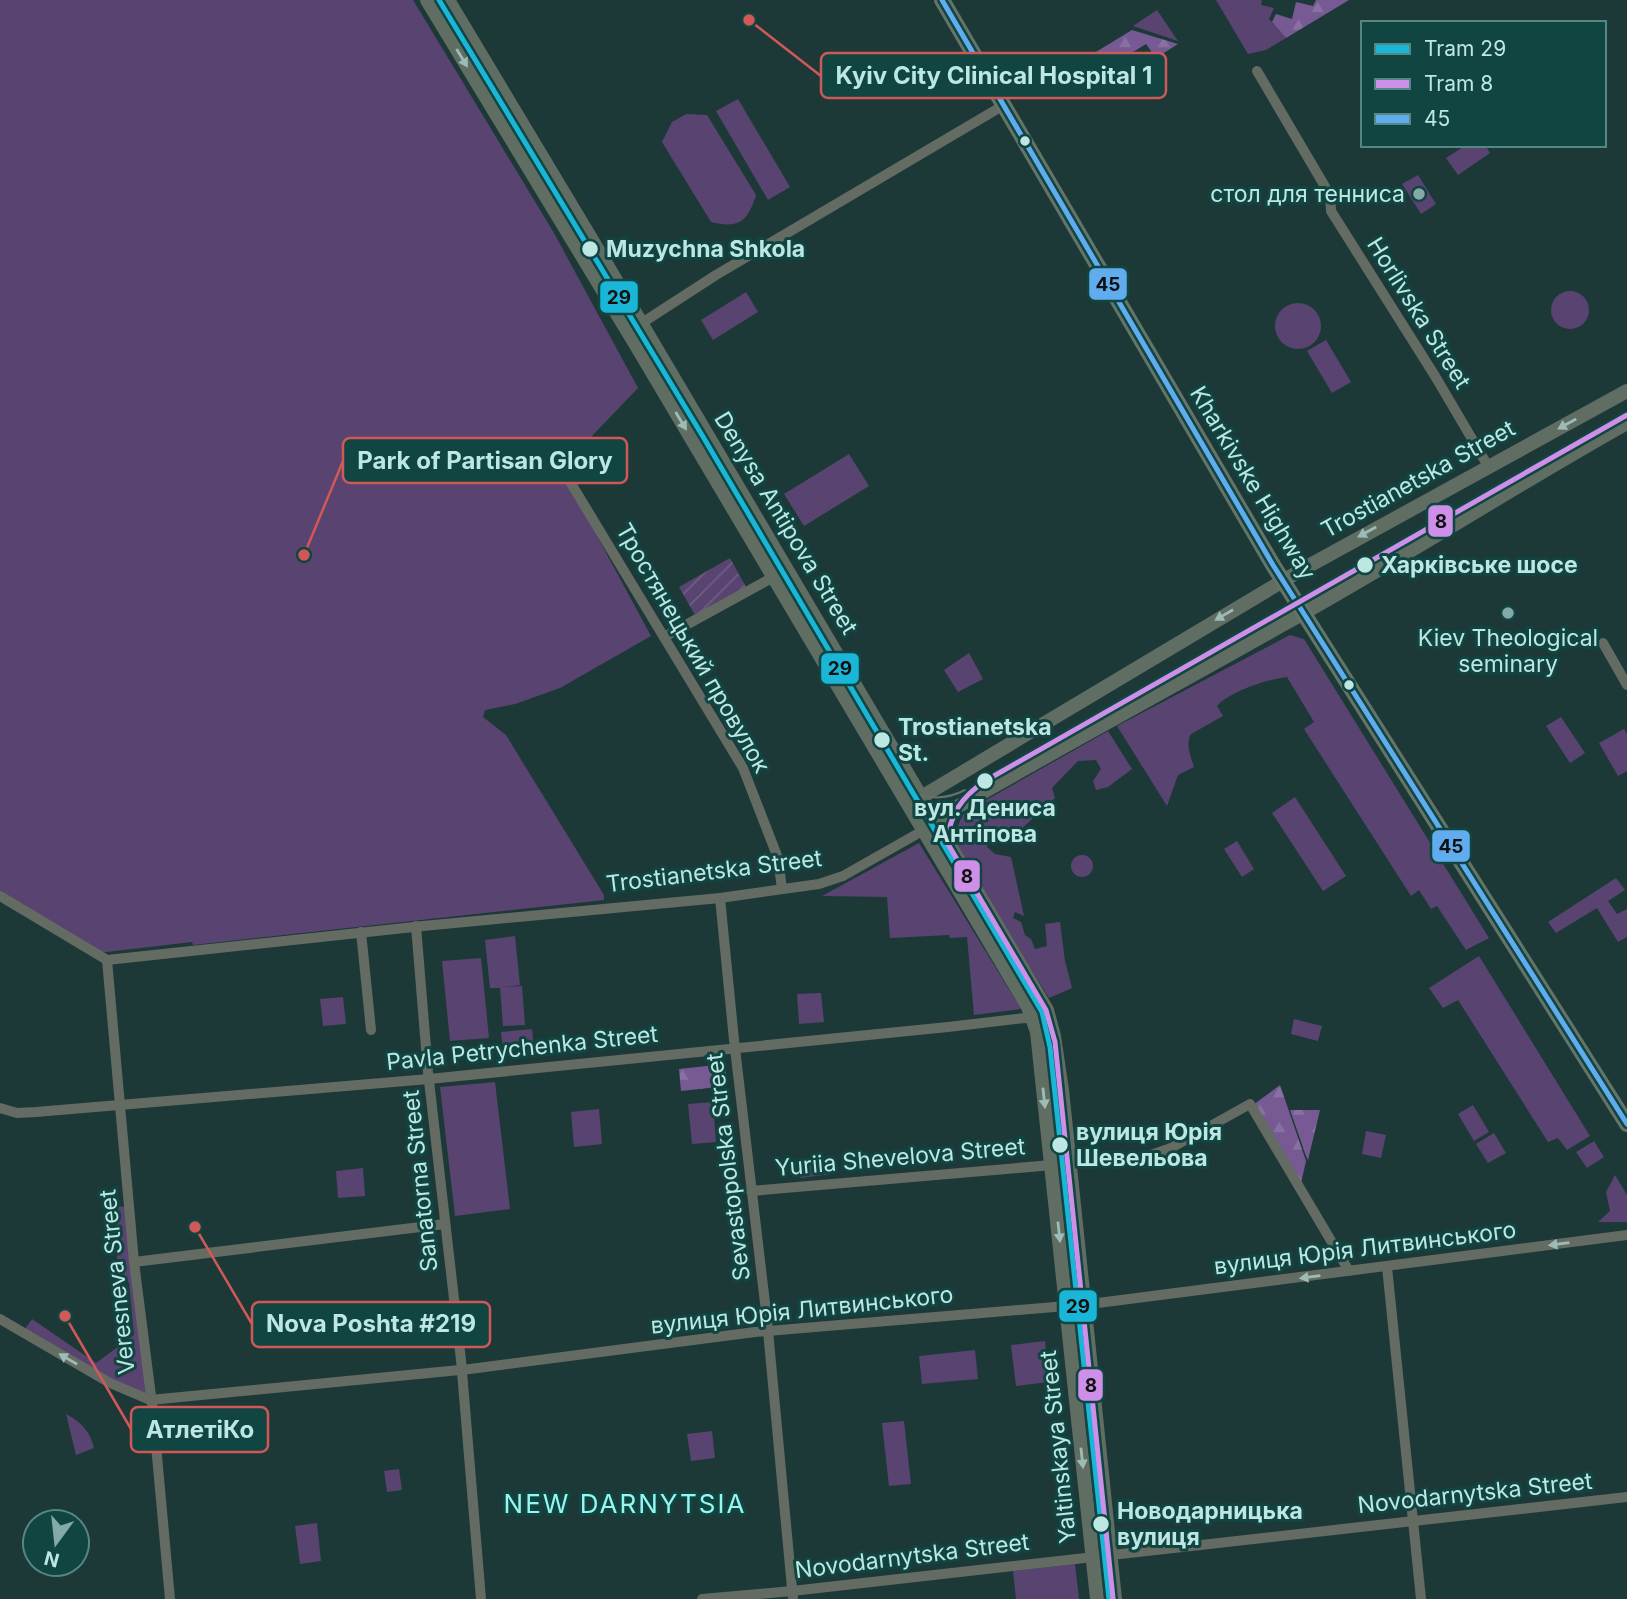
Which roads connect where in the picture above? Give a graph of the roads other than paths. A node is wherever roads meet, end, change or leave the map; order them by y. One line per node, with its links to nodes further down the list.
1 (427, 0): 7 (street, Denysa Antipova Street, one-way to 7)
2 (448, 0): 6 (street, Denysa Antipova Street)
3 (942, 0): 5 (main road, Kharkivske Highway)
4 (1257, 71): 10 (street, Horlivska Street)
5 (1004, 105): 6 (street); 14 (main road, Kharkivske Highway)
6 (641, 324): 7 (street); 12 (street, Denysa Antipova Street)
7 (628, 332): 13 (street, Denysa Antipova Street, one-way to 13)
8 (1627, 391): 10 (street, Trostianetska Street, one-way to 10)
9 (1627, 423): 15 (street, Trostianetska Street)
10 (1489, 466): 14 (street, Trostianetska Street, one-way to 14)
11 (566, 475): 16 (street, Тростянецький провулок)
12 (788, 569): 13 (street); 19 (street, Denysa Antipova Street)
13 (774, 577): 16 (street); 19 (street, Denysa Antipova Street)
14 (1283, 580): 15 (main road, Kharkivske Highway); 19 (street, Trostianetska Street, one-way to 19)
15 (1305, 612): 20 (street, Trostianetska Street); 34 (main road, Kharkivske Highway)
16 (664, 637): 21 (street, Тростянецький провулок)
17 (1603, 643): 18 (street)
18 (1627, 685)
19 (915, 801): 20 (street, Denysa Antipova Street)
20 (930, 825): 21 (street, Trostianetska Street); 27 (street, Denysa Antipova Street); 28 (street, Denysa Antipova Street)
21 (782, 889): 23 (street, Trostianetska Street)
22 (0, 896): 26 (street)
23 (720, 898): 24 (street, Trostianetska Street); 30 (street, Sevastopolska Street)
24 (416, 926): 25 (street, Trostianetska Street); 31 (street, Sanatorna Street)
25 (361, 932): 26 (street, Trostianetska Street); 29 (street)
26 (107, 960): 32 (street, Veresneva Street)
27 (1047, 1010): 28 (street, Pavla Petrychenka Street); 35 (street, Denysa Antipova Street)
28 (1032, 1016): 30 (street, Pavla Petrychenka Street); 36 (street, Denysa Antipova Street, one-way to 36)
29 (371, 1030)
30 (735, 1048): 31 (street, Pavla Petrychenka Street); 37 (street, Sevastopolska Street)
31 (429, 1079): 32 (street, Pavla Petrychenka Street); 38 (street, Sanatorna Street)
32 (120, 1106): 33 (street, Pavla Petrychenka Street); 40 (street, Veresneva Street)
33 (0, 1108)
34 (1627, 1124)
35 (1069, 1163): 36 (street, Yuriia Shevelova Street); 42 (street, Yuriia Shevelova Street); 43 (street, Yaltinskaya Street)
36 (1051, 1164): 37 (street, Yuriia Shevelova Street); 44 (street, Yaltinskaya Street, one-way to 44)
37 (751, 1191): 46 (street, Sevastopolska Street)
38 (445, 1224): 40 (street); 47 (street, Sanatorna Street)
39 (1627, 1235): 41 (street, вулиця Юрія Литвинського, one-way to 41)
40 (134, 1262): 48 (street, Veresneva Street)
41 (1387, 1267): 42 (street, вулиця Юрія Литвинського); 50 (street)
42 (1349, 1271): 43 (street, вулиця Юрія Литвинського, one-way to 43)
43 (1083, 1305): 44 (street, вулиця Юрія Литвинського); 51 (street, Yaltinskaya Street)
44 (1066, 1306): 46 (street, вулиця Юрія Литвинського); 52 (street, Yaltinskaya Street, one-way to 52)
45 (0, 1319): 48 (street, вулиця Юрія Литвинського, one-way to 45)
46 (768, 1331): 47 (street, вулиця Юрія Литвинського); 53 (street, Sevastopolska Street)
47 (461, 1370): 48 (street, вулиця Юрія Литвинського); 55 (street, Sanatorna Street)
48 (150, 1400): 54 (street, Veresneva Street)
49 (1627, 1497): 50 (street, Novodarnytska Street)
50 (1413, 1520): 51 (street, Novodarnytska Street); 59 (street)
51 (1110, 1554): 52 (street, Novodarnytska Street); 58 (street, Yaltinskaya Street)
52 (1093, 1556): 53 (street, Novodarnytska Street); 57 (street, Yaltinskaya Street)
53 (793, 1595): 56 (street, Novodarnytska Street)
54 (170, 1599)
55 (481, 1599)
56 (702, 1599)
57 (1097, 1599)
58 (1115, 1599)
59 (1421, 1599)

